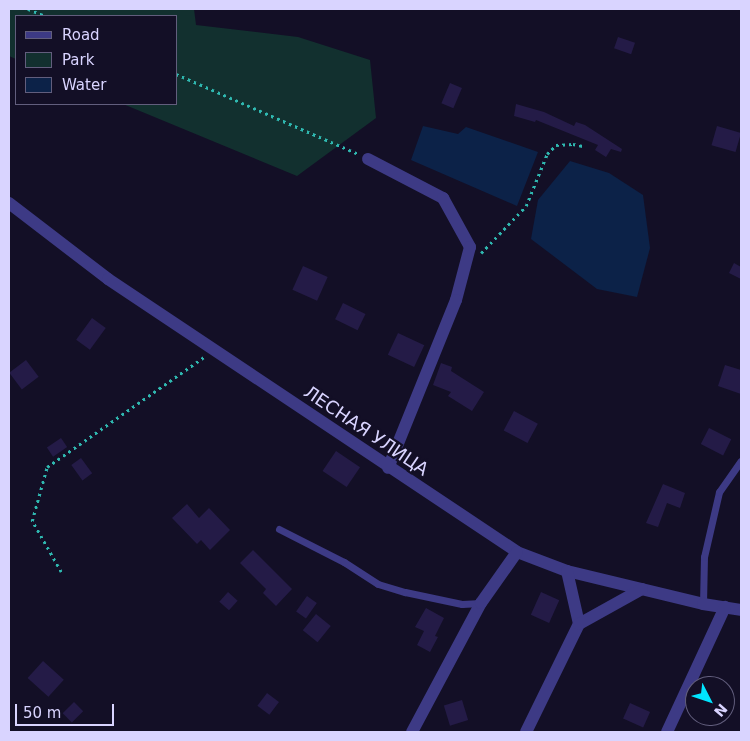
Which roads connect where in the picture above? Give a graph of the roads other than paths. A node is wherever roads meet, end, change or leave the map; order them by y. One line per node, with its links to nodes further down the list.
1 (368, 159): 4 (street)
2 (9, 203): 4 (street, ЛЕСНАЯ УЛИЦА)
3 (741, 461): 10 (lane)
4 (388, 468): 6 (street, ЛЕСНАЯ УЛИЦА)
5 (279, 529): 9 (lane)
6 (516, 552): 7 (street, ЛЕСНАЯ УЛИЦА); 9 (street)
7 (567, 571): 8 (street, ЛЕСНАЯ УЛИЦА); 13 (street)
8 (642, 589): 10 (street, ЛЕСНАЯ УЛИЦА); 13 (street)
9 (481, 603): 14 (street)
10 (703, 604): 11 (street, ЛЕСНАЯ УЛИЦА)
11 (725, 607): 12 (street, ЛЕСНАЯ УЛИЦА); 16 (street)
12 (741, 610)
13 (579, 624): 15 (street)
14 (412, 732)
15 (526, 732)
16 (667, 732)

